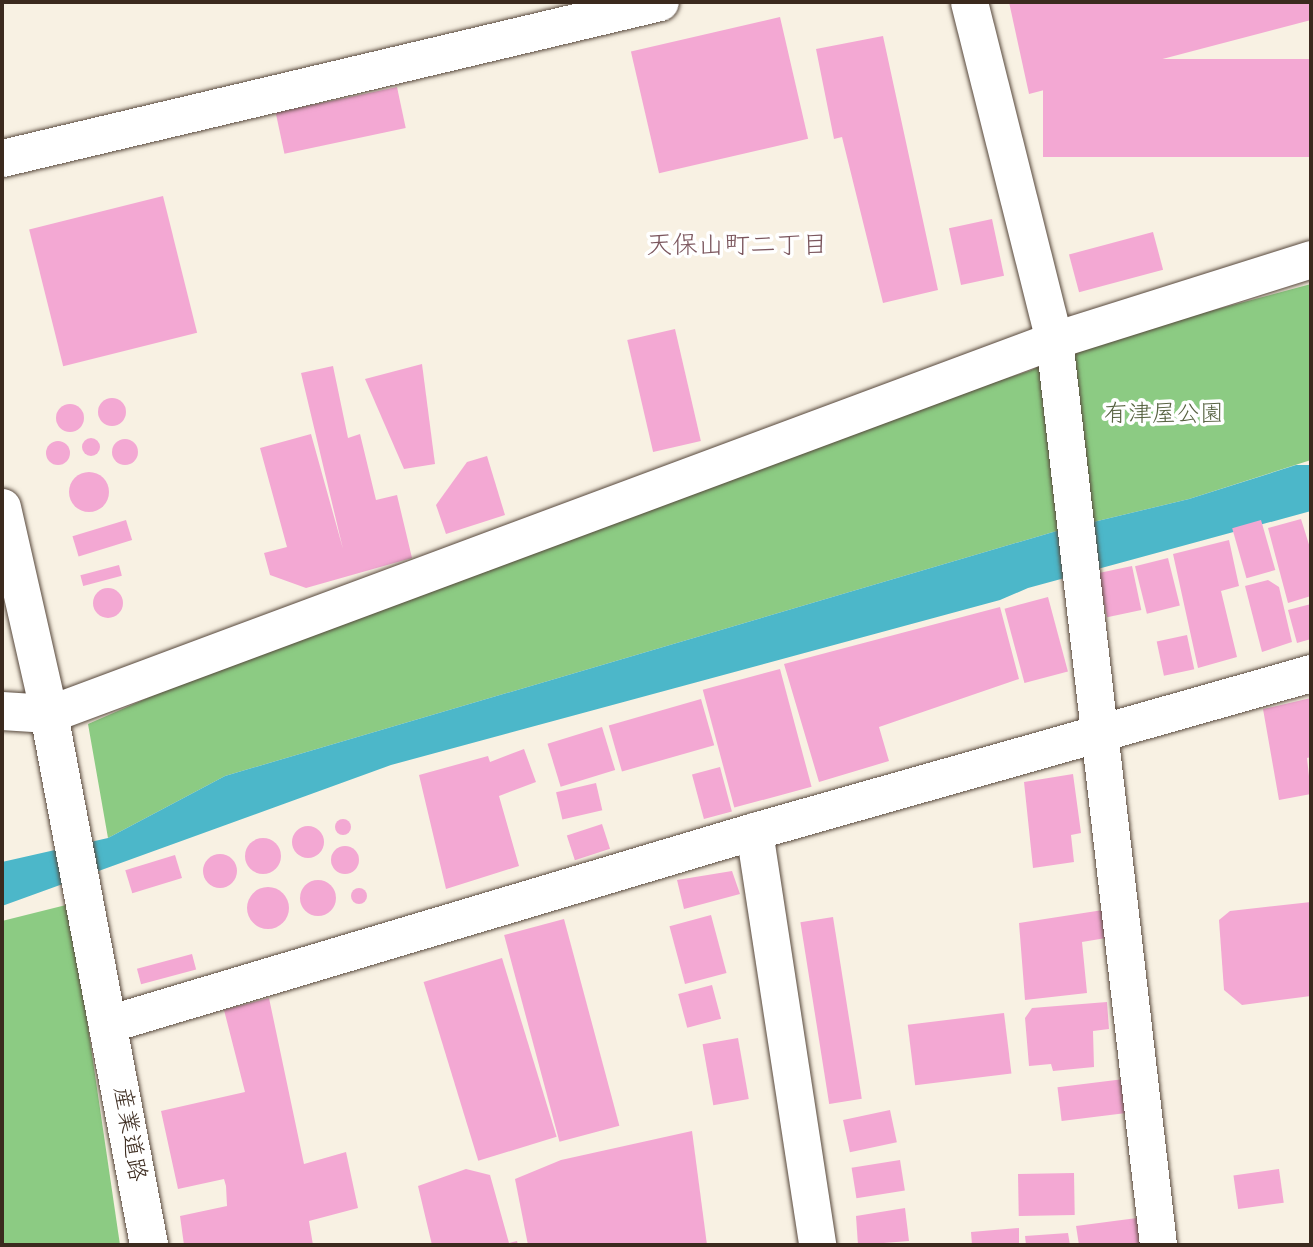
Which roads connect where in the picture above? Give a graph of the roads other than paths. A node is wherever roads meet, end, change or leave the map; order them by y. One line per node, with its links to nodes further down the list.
1 (660, 2): 3 (street)
2 (969, 2): 5 (street)
3 (2, 158)
4 (1311, 259): 5 (street)
5 (1054, 340): 9 (street); 10 (street)
6 (2, 507): 9 (street)
7 (1311, 673): 10 (street)
8 (2, 711): 9 (street)
9 (49, 714): 12 (street, 産業道路)
10 (1101, 732): 11 (street); 15 (street)
11 (754, 831): 12 (street); 14 (street)
12 (110, 1023): 13 (street, 産業道路)
13 (149, 1245)
14 (817, 1245)
15 (1158, 1245)

